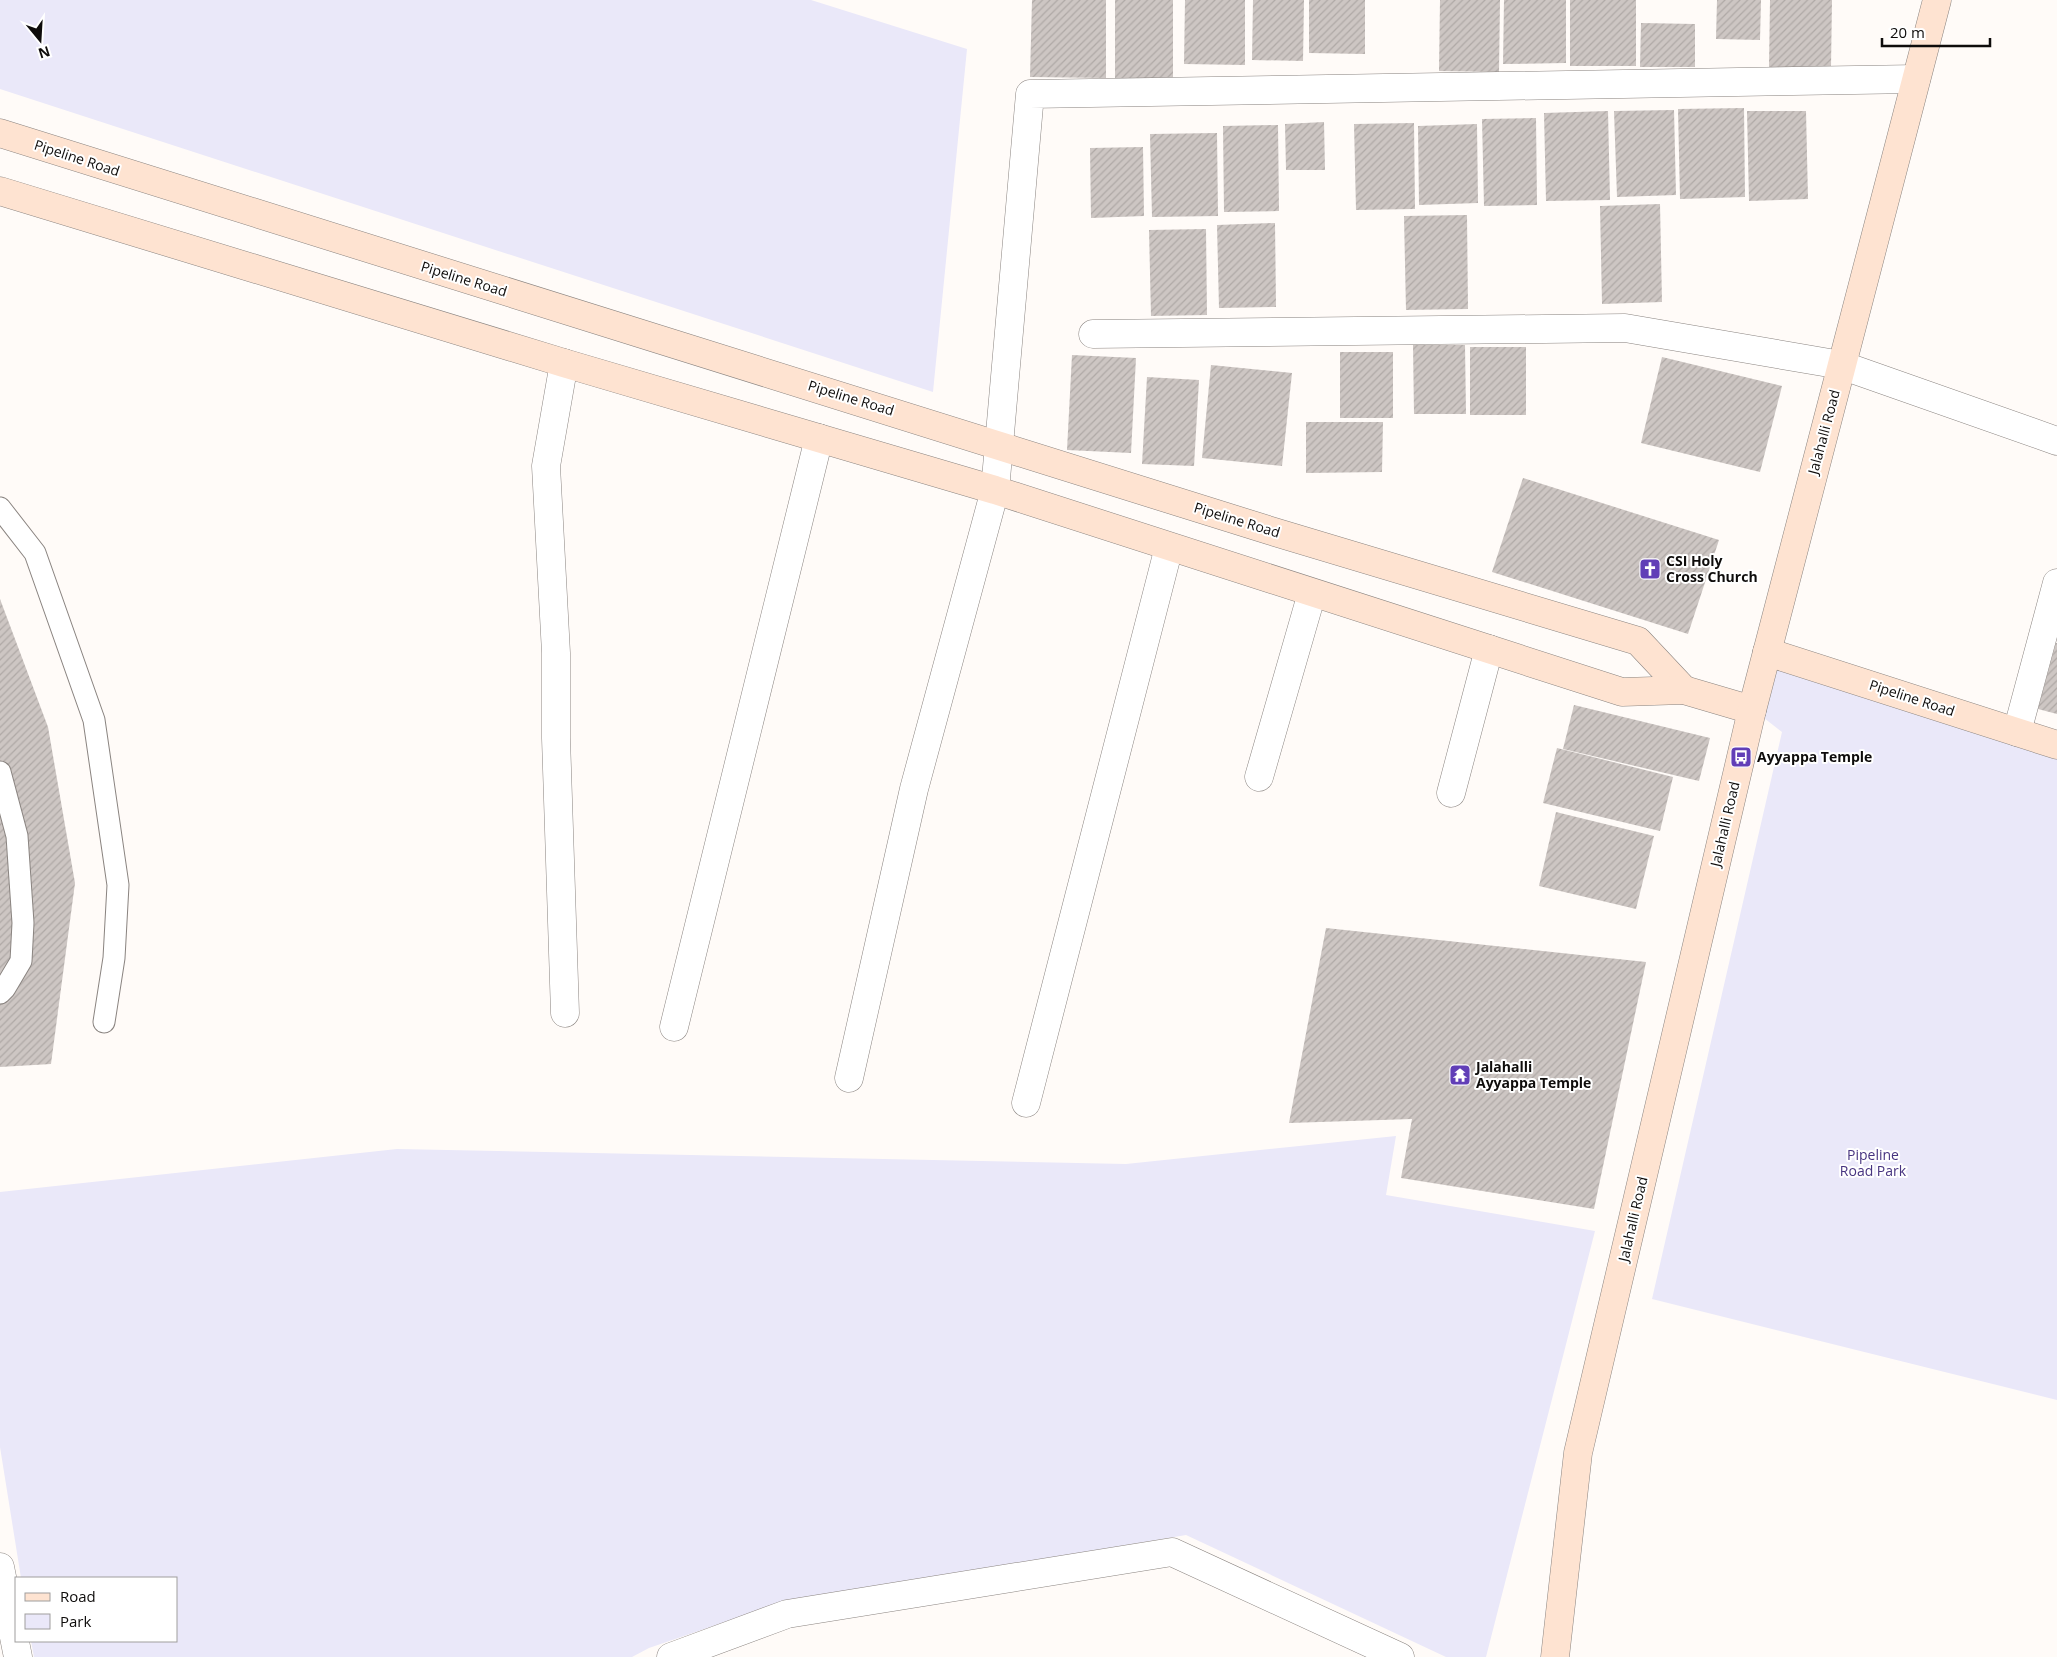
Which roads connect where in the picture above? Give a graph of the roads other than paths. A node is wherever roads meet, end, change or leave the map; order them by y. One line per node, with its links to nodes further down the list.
1 (1937, 0): 2 (main road, Jalahalli Road)
2 (1916, 79): 7 (main road, Jalahalli Road); 10 (street)
3 (0, 133): 10 (main road, Pipeline Road)
4 (0, 191): 6 (main road)
5 (1093, 334): 7 (street)
6 (564, 363): 8 (main road); 26 (street)
7 (1841, 365): 9 (street); 17 (main road, Jalahalli Road)
8 (819, 438): 11 (main road); 28 (street)
9 (2057, 441)
10 (1000, 445): 11 (street); 18 (main road, Pipeline Road)
11 (995, 490): 13 (main road); 29 (street)
12 (0, 508): 27 (lane)
13 (1169, 547): 15 (main road); 30 (street)
14 (2056, 592): 20 (street)
15 (1312, 593): 16 (main road); 23 (street)
16 (1488, 649): 18 (main road); 24 (street)
17 (1767, 652): 19 (main road, Jalahalli Road); 20 (main road, Pipeline Road)
18 (1684, 690): 19 (main road)
19 (1752, 710): 35 (main road, Jalahalli Road)
20 (2016, 732): 21 (main road, Pipeline Road)
21 (2057, 745)
22 (0, 772): 25 (lane)
23 (1259, 777)
24 (1451, 793)
25 (0, 993)
26 (565, 1013)
27 (104, 1022)
28 (674, 1027)
29 (849, 1078)
30 (1026, 1103)
31 (0, 1567): 32 (street)
32 (18, 1657)
33 (671, 1657): 34 (street)
34 (1400, 1657)
35 (1555, 1657)

